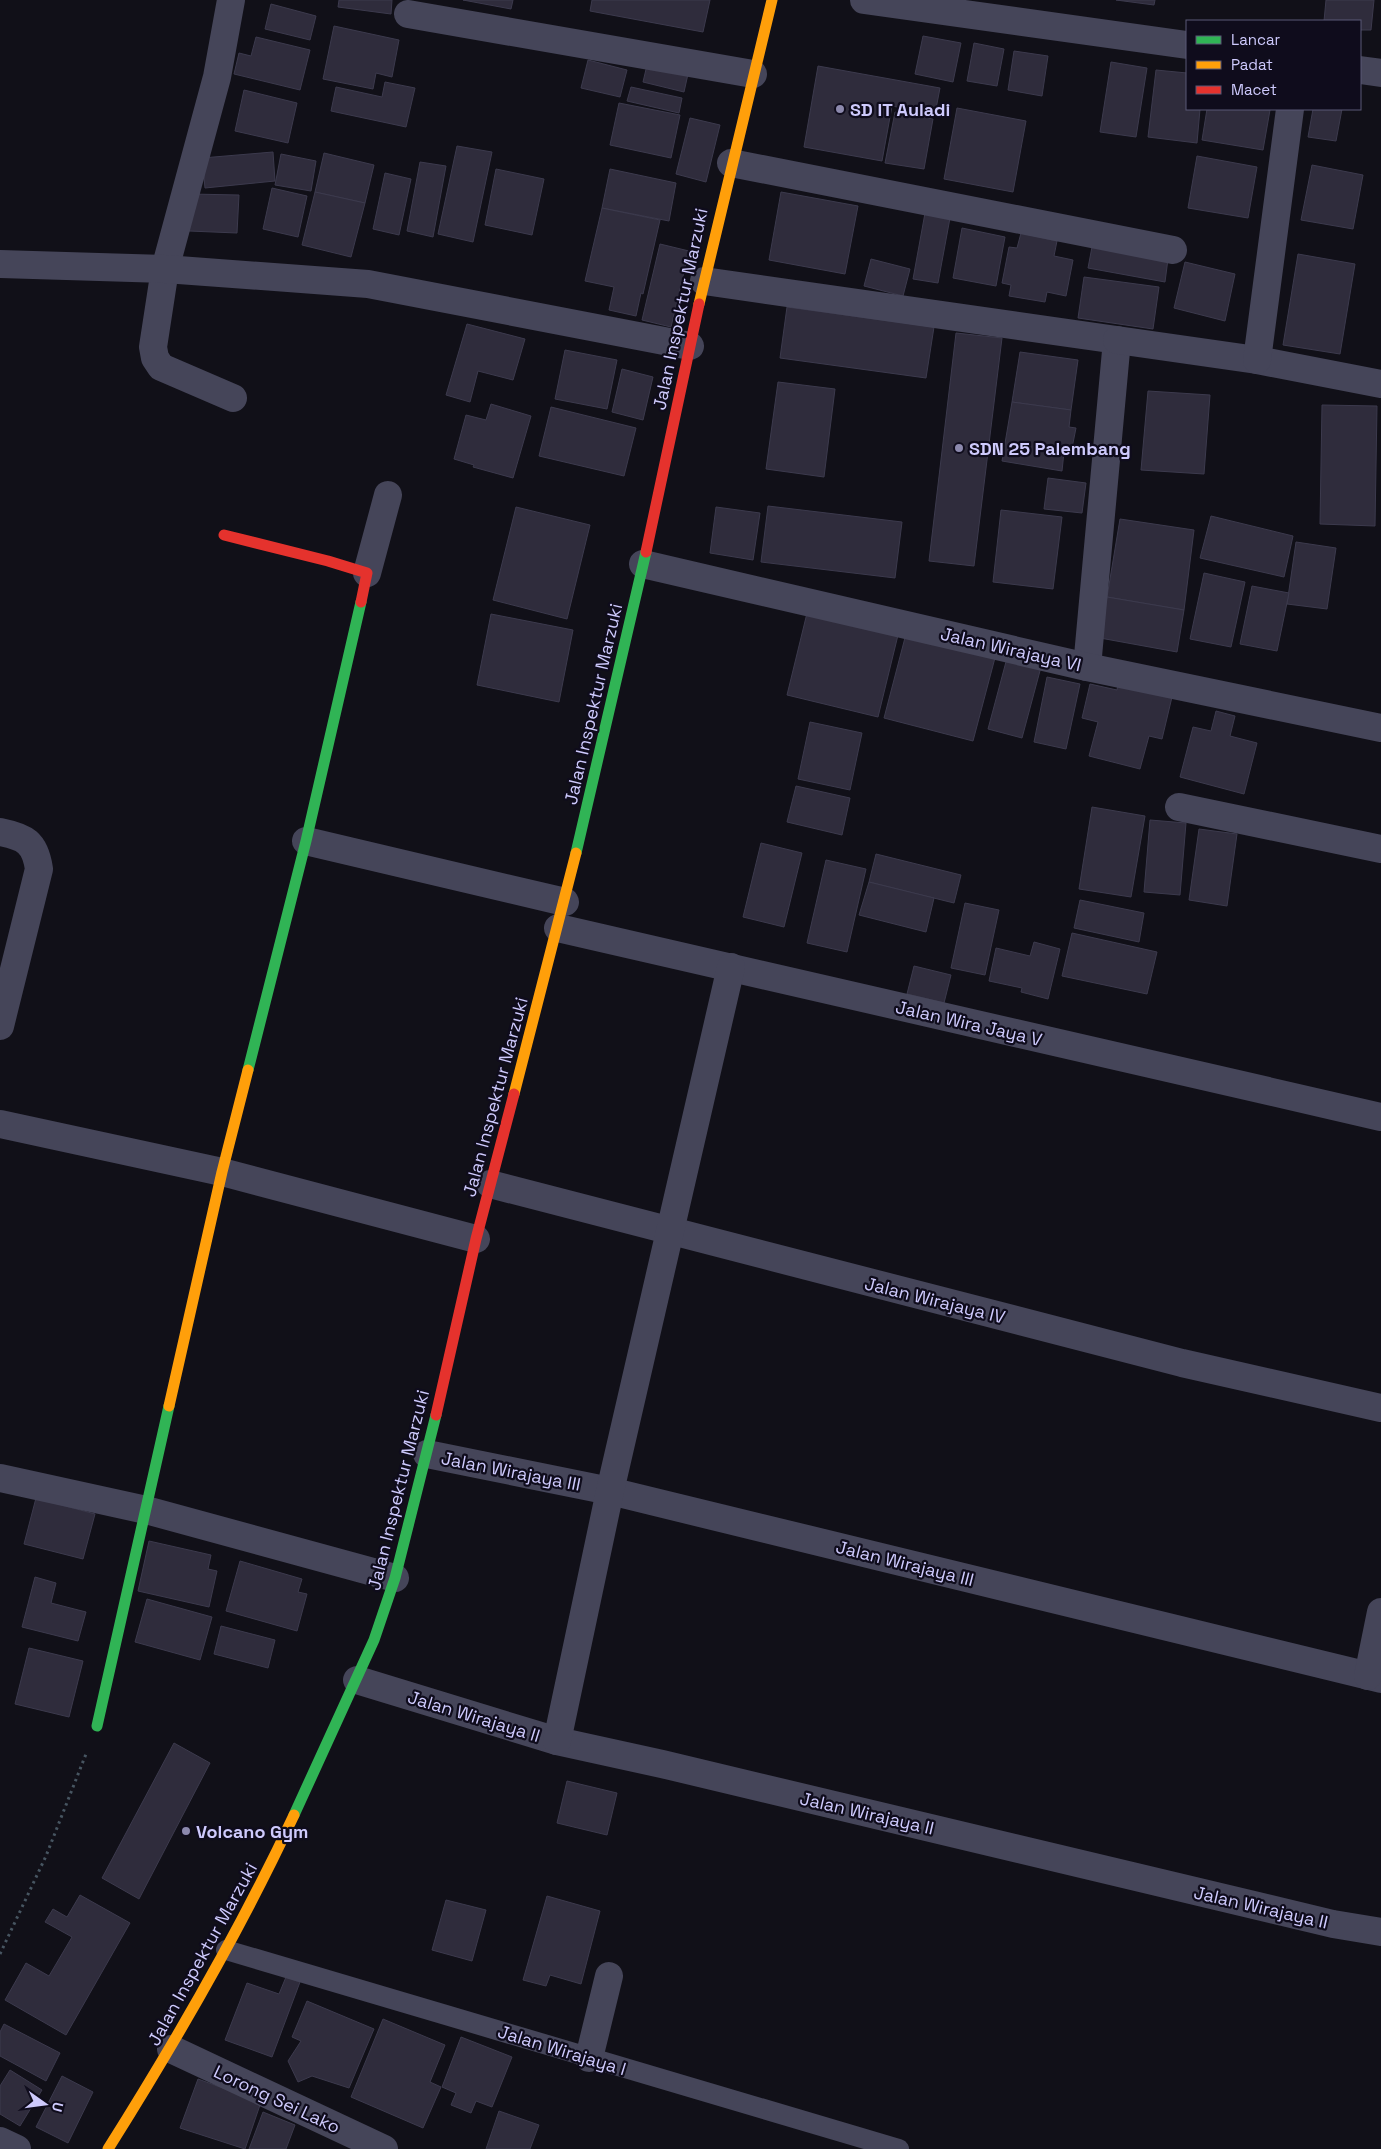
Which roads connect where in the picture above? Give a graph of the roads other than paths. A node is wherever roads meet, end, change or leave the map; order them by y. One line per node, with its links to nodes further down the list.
1 (231, 0): 13 (street)
2 (772, 0): 8 (street, Jalan Inspektur Marzuki)
3 (864, 0): 5 (street)
4 (408, 14): 8 (street)
5 (1186, 45)
6 (1361, 70): 7 (street)
7 (1381, 73)
8 (754, 74): 10 (street, Jalan Inspektur Marzuki)
9 (1290, 110): 17 (street)
10 (731, 163): 11 (street); 14 (street, Jalan Inspektur Marzuki)
11 (1173, 250)
12 (0, 264): 13 (street)
13 (165, 269): 16 (street); 19 (street)
14 (704, 281): 15 (street); 16 (street, Jalan Inspektur Marzuki)
15 (1117, 340): 17 (street); 24 (street)
16 (690, 346): 22 (street, Jalan Inspektur Marzuki)
17 (1258, 360): 18 (street)
18 (1381, 384)
19 (232, 398)
20 (388, 495): 23 (street)
21 (224, 535): 23 (street)
22 (643, 564): 24 (street, Jalan Wirajaya VI); 30 (street, Jalan Inspektur Marzuki)
23 (367, 574): 28 (street)
24 (1087, 666): 25 (street, Jalan Wirajaya VI)
25 (1381, 728)
26 (1179, 807): 29 (street)
27 (0, 832): 32 (street)
28 (306, 841): 30 (street, Jalan Wira Jaya V); 35 (street)
29 (1381, 849)
30 (562, 915): 31 (street, Jalan Wira Jaya V); 36 (street, Jalan Inspektur Marzuki)
31 (731, 967): 33 (street, Jalan Wira Jaya V); 37 (street)
32 (0, 1026)
33 (1381, 1118)
34 (0, 1124): 35 (street)
35 (222, 1172): 38 (street); 43 (street)
36 (490, 1184): 37 (street, Jalan Wirajaya IV); 38 (street, Jalan Inspektur Marzuki)
37 (669, 1230): 39 (street, Jalan Wirajaya IV); 42 (street)
38 (476, 1239): 40 (street, Jalan Inspektur Marzuki)
39 (1381, 1408)
40 (428, 1454): 42 (street, Jalan Wirajaya III); 44 (street, Jalan Inspektur Marzuki)
41 (0, 1478): 43 (street)
42 (610, 1491): 46 (street, Jalan Wirajaya III); 49 (street)
43 (146, 1510): 44 (street); 48 (street)
44 (395, 1578): 47 (street, Jalan Inspektur Marzuki)
45 (1381, 1612): 46 (street)
46 (1375, 1678)
47 (356, 1680): 49 (street, Jalan Wirajaya II); 51 (street, Jalan Inspektur Marzuki)
48 (97, 1726)
49 (556, 1740): 50 (street, Jalan Wirajaya II)
50 (1381, 1932)
51 (226, 1950): 53 (street, Jalan Inspektur Marzuki); 54 (lane, Jalan Wirajaya I)
52 (609, 1976): 54 (street)
53 (171, 2050): 57 (street, Jalan Inspektur Marzuki); 58 (street, Lorong Sei Lako)
54 (589, 2058): 59 (lane, Jalan Wirajaya I)
55 (0, 2141): 56 (street)
56 (17, 2149)
57 (108, 2149)
58 (384, 2149)
59 (899, 2149)

